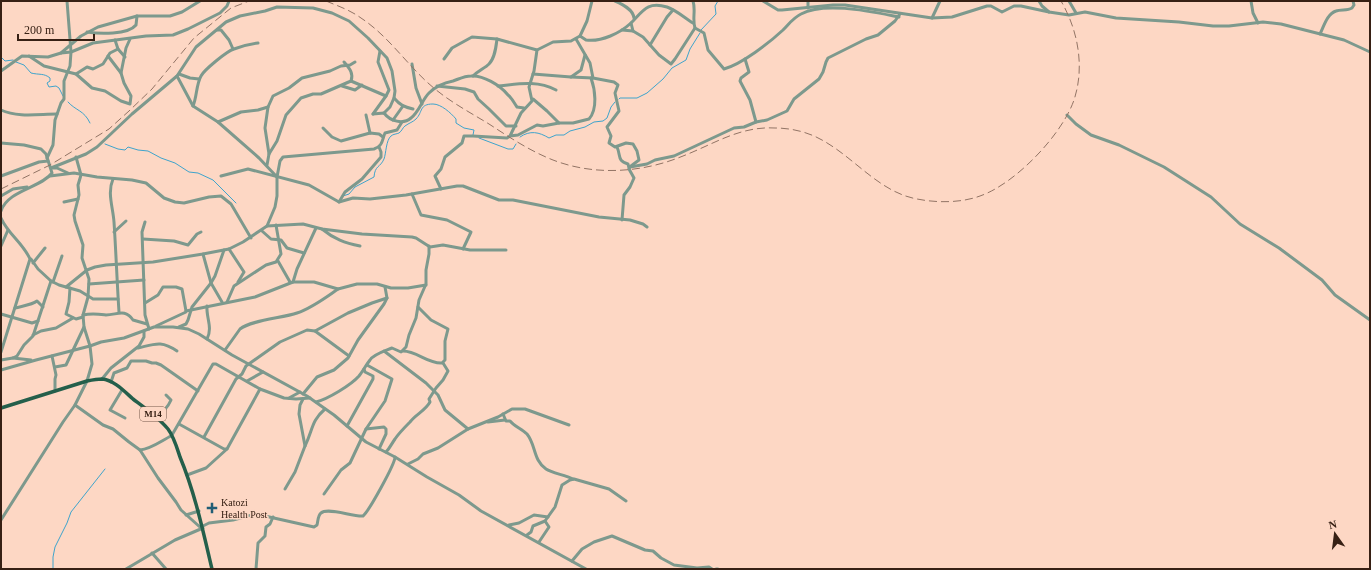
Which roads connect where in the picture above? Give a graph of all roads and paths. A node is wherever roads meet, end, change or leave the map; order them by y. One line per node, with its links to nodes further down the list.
1 (67, 1): 39 (street)
2 (200, 1): 20 (street)
3 (229, 1): 34 (street)
4 (592, 1): 33 (street)
5 (615, 1): 22 (street)
6 (693, 1): 25 (street)
7 (763, 1): 16 (street)
8 (808, 1): 16 (street)
9 (846, 1): 15 (street)
10 (940, 1): 23 (street)
11 (1039, 1): 18 (street)
12 (1069, 1): 19 (street)
13 (1251, 1): 26 (street)
14 (1353, 1): 32 (street)
15 (845, 6): 16 (street); 21 (street)
16 (808, 8)
17 (673, 10): 22 (street); 25 (street); 40 (street)
18 (1049, 12): 19 (street); 23 (street)
19 (1076, 13): 26 (street)
20 (137, 16): 31 (street); 31 (street)
21 (899, 16): 23 (street); 53 (street); 96 (street)
22 (634, 18): 24 (street)
23 (932, 18)
24 (631, 23): 29 (street); 30 (street)
25 (694, 23): 27 (street)
26 (1258, 23): 32 (street)
27 (695, 28): 40 (street); 53 (street)
28 (217, 30): 42 (street); 44 (street); 65 (street)
29 (622, 30): 30 (street); 33 (street)
30 (633, 31): 40 (street)
31 (87, 32): 39 (street)
32 (1320, 34): 46 (street)
33 (580, 36): 36 (street)
34 (130, 39): 37 (street); 51 (street)
35 (497, 39): 43 (street); 52 (street); 66 (street)
36 (576, 39): 43 (street); 48 (street)
37 (115, 40): 41 (street); 45 (street)
38 (258, 43): 42 (street)
39 (70, 45): 45 (street); 47 (street)
40 (650, 45)
41 (118, 49): 50 (street); 51 (street)
42 (233, 49): 69 (street)
43 (537, 50): 64 (street)
44 (380, 51): 77 (street); 78 (street)
45 (71, 52): 47 (street); 61 (street)
46 (1370, 52)
47 (61, 53): 49 (street)
48 (585, 55): 67 (street); 68 (street)
49 (29, 56): 59 (street); 61 (street)
50 (108, 56): 62 (street); 63 (street)
51 (125, 57): 62 (street)
52 (444, 59)
53 (745, 59): 96 (street)
54 (344, 62): 58 (street)
55 (355, 62): 58 (street)
56 (412, 64): 82 (street)
57 (1, 66): 59 (street)
58 (348, 66): 70 (street); 85 (street)
59 (5, 68): 60 (street)
60 (1, 71)
61 (68, 72): 63 (street); 90 (street)
62 (121, 73): 63 (street)
63 (76, 74)
64 (532, 74): 67 (street); 71 (street)
65 (178, 75): 69 (street); 83 (street); 107 (street)
66 (473, 76): 74 (street); 75 (street)
67 (571, 77): 68 (street)
68 (592, 78): 97 (street); 105 (street)
69 (199, 79): 83 (street)
70 (352, 81): 72 (street); 73 (street)
71 (529, 83): 75 (street); 76 (street); 81 (street)
72 (362, 85): 73 (street); 79 (street)
73 (341, 86): 106 (street)
74 (437, 86): 82 (street); 98 (street)
75 (498, 86): 86 (street)
76 (556, 90)
77 (388, 92): 78 (street); 79 (street)
78 (395, 92): 80 (street)
79 (386, 96): 89 (street)
80 (394, 98): 84 (street); 89 (street)
81 (533, 99): 86 (street); 97 (street)
82 (422, 104): 95 (street)
83 (193, 106): 94 (street)
84 (403, 106): 87 (street); 93 (street)
85 (268, 107): 94 (street); 106 (street)
86 (524, 108): 98 (street)
87 (413, 109)
88 (1, 110): 90 (street)
89 (384, 113): 93 (street)
90 (57, 114): 108 (street)
91 (366, 115): 100 (street)
92 (1067, 115): 188 (street)
93 (393, 120): 95 (street)
94 (218, 122): 109 (street)
95 (402, 122): 102 (street)
96 (756, 122): 110 (street)
97 (559, 123): 101 (street)
98 (516, 126): 101 (street)
99 (323, 128): 100 (street)
100 (370, 133): 102 (street)
101 (510, 136): 120 (street)
102 (384, 137): 104 (street)
103 (1, 143): 108 (street)
104 (379, 147): 117 (street); 125 (street)
105 (617, 148): 110 (street); 110 (street)
106 (269, 154): 109 (street)
107 (76, 157): 111 (street); 113 (street)
108 (48, 159): 111 (street); 114 (street)
109 (266, 165): 117 (street)
110 (630, 167): 129 (street)
111 (51, 168): 112 (street); 115 (street)
112 (68, 173): 113 (street); 115 (street)
113 (81, 175): 118 (street); 123 (street)
114 (1, 176)
115 (50, 176): 119 (street)
116 (221, 176): 117 (street)
117 (277, 177): 125 (street); 132 (street)
118 (113, 179): 138 (street); 140 (street)
119 (30, 187): 122 (street); 126 (street)
120 (440, 189): 121 (street); 129 (street)
121 (412, 194): 125 (street); 148 (street)
122 (1, 196)
123 (78, 199): 124 (street); 159 (street)
124 (64, 202)
125 (339, 202)
126 (1, 211)
127 (2, 220): 136 (street)
128 (126, 220): 138 (street)
129 (622, 220): 133 (street)
130 (145, 222): 141 (street)
131 (276, 225): 132 (street); 134 (street); 142 (street)
132 (267, 226): 137 (street)
133 (647, 227)
134 (316, 228): 135 (street); 151 (street)
135 (322, 229): 144 (street); 145 (street)
136 (8, 230): 143 (street); 154 (street)
137 (262, 230): 140 (street); 142 (street)
138 (114, 232): 158 (street)
139 (201, 232): 141 (street)
140 (251, 238): 147 (street)
141 (143, 239): 156 (street)
142 (278, 239): 151 (street); 155 (street)
143 (1, 246)
144 (360, 246)
145 (428, 246): 148 (street); 167 (street)
146 (45, 248): 157 (street)
147 (229, 249): 149 (street); 165 (street)
148 (463, 249): 150 (street)
149 (224, 250): 152 (street); 164 (street)
150 (506, 250)
151 (304, 253): 163 (street)
152 (203, 254): 156 (street); 164 (street)
153 (62, 256): 161 (street)
154 (30, 258): 157 (street); 180 (street)
155 (278, 261): 163 (street); 165 (street)
156 (143, 263): 158 (street); 160 (street)
157 (33, 264): 161 (street)
158 (117, 264): 159 (street); 162 (street)
159 (87, 270): 166 (street); 169 (street)
160 (144, 280): 162 (street); 176 (street)
161 (52, 281): 169 (street); 178 (street)
162 (117, 281): 166 (street); 173 (street)
163 (291, 282): 170 (street); 175 (street)
164 (211, 283): 174 (street); 182 (street)
165 (237, 283): 175 (street)
166 (89, 284): 171 (street)
167 (426, 285): 168 (street); 179 (street)
168 (385, 287): 170 (street); 172 (street)
169 (68, 288): 171 (street); 187 (street)
170 (338, 289): 202 (street)
171 (88, 297): 173 (street); 185 (street)
172 (387, 298): 196 (street); 209 (street)
173 (118, 299): 183 (street)
174 (222, 302): 175 (street); 177 (street)
175 (227, 302)
176 (145, 303): 181 (street); 190 (street)
177 (207, 306): 182 (street); 198 (street)
178 (43, 307): 180 (street); 189 (street)
179 (418, 307): 205 (street); 213 (street)
180 (15, 308): 186 (street)
181 (186, 310): 182 (street); 192 (street)
182 (191, 310): 193 (street)
183 (119, 312): 185 (street); 190 (street)
184 (1, 314): 186 (street)
185 (83, 316): 187 (street); 191 (street)
186 (12, 317): 189 (street); 199 (street)
187 (73, 318): 197 (street)
188 (1370, 320)
189 (38, 321): 197 (street)
190 (147, 324): 194 (street)
191 (84, 327): 200 (street); 203 (street)
192 (154, 327): 193 (street); 194 (street)
193 (179, 327): 198 (street)
194 (149, 329): 195 (street)
195 (144, 331): 200 (street); 201 (street)
196 (315, 331): 209 (street); 214 (street)
197 (33, 335): 210 (street)
198 (207, 339): 202 (street)
199 (3, 342): 206 (street)
200 (90, 346): 203 (street); 222 (street)
201 (136, 349): 207 (street); 221 (street)
202 (225, 350): 214 (street)
203 (72, 351): 208 (street); 216 (street)
204 (384, 351): 205 (street); 215 (street); 230 (street)
205 (403, 351): 213 (street)
206 (1, 352)
207 (177, 352)
208 (52, 356): 212 (street); 216 (street)
209 (349, 356): 231 (street)
210 (13, 358): 211 (street); 212 (street)
211 (1, 360)
212 (33, 361): 218 (street)
213 (443, 363): 230 (street)
214 (249, 364): 219 (street); 220 (street)
215 (367, 365): 217 (street); 248 (street)
216 (55, 367): 227 (street)
217 (364, 369): 236 (street); 247 (street)
218 (1, 370)
219 (263, 372): 223 (street); 229 (street)
220 (238, 376): 223 (street); 228 (street); 251 (street)
221 (102, 379): 222 (main road, M14); 224 (main road, M14)
222 (87, 381): 227 (main road, M14); 237 (street)
223 (247, 381): 225 (street)
224 (111, 382): 226 (main road, M14); 228 (street)
225 (260, 388): 233 (street); 255 (street)
226 (122, 390): 241 (main road, M14); 242 (street)
227 (56, 391): 238 (main road, M14)
228 (198, 391): 245 (street)
229 (300, 392): 231 (street); 233 (street)
230 (434, 392): 249 (street); 257 (street)
231 (303, 394): 234 (street)
232 (166, 395): 241 (street)
233 (288, 398): 235 (street)
234 (310, 398): 235 (street); 236 (street)
235 (303, 399): 253 (street)
236 (316, 402): 239 (street)
237 (75, 405): 256 (street); 269 (street)
238 (1, 408)
239 (325, 409): 247 (street); 253 (street)
240 (503, 414): 243 (street); 244 (street); 246 (street)
241 (156, 416): 250 (main road, M14)
242 (125, 418)
243 (505, 420): 244 (street); 261 (street)
244 (485, 422): 249 (street)
245 (179, 424): 250 (street); 251 (street)
246 (568, 425)
247 (347, 426): 252 (street)
248 (366, 429): 252 (street); 254 (street)
249 (468, 429): 259 (street)
250 (171, 436): 256 (street); 260 (main road, M14)
251 (204, 437): 255 (street)
252 (361, 439): 254 (street); 263 (street)
253 (305, 446): 262 (street)
254 (379, 448): 257 (street)
255 (227, 449): 260 (street)
256 (140, 450): 266 (street)
257 (386, 452): 258 (street)
258 (395, 457): 259 (street); 267 (street)
259 (408, 464): 271 (street)
260 (187, 476): 265 (main road, M14)
261 (573, 479): 264 (street); 268 (street)
262 (285, 489)
263 (324, 494)
264 (626, 501)
265 (199, 511): 266 (street); 272 (main road, M14)
266 (186, 515): 272 (street)
267 (273, 517): 272 (street); 280 (street)
268 (548, 517): 270 (street); 271 (street)
269 (1, 520)
270 (545, 522): 273 (street); 274 (street)
271 (509, 526): 273 (street)
272 (202, 527): 275 (street); 279 (main road, M14)
273 (527, 535): 274 (street)
274 (539, 542): 276 (street)
275 (152, 552): 277 (street); 278 (street)
276 (572, 561): 281 (street); 282 (street)
277 (126, 569)
278 (166, 569)
279 (212, 569)
280 (256, 569)
281 (586, 569)
282 (712, 569)

